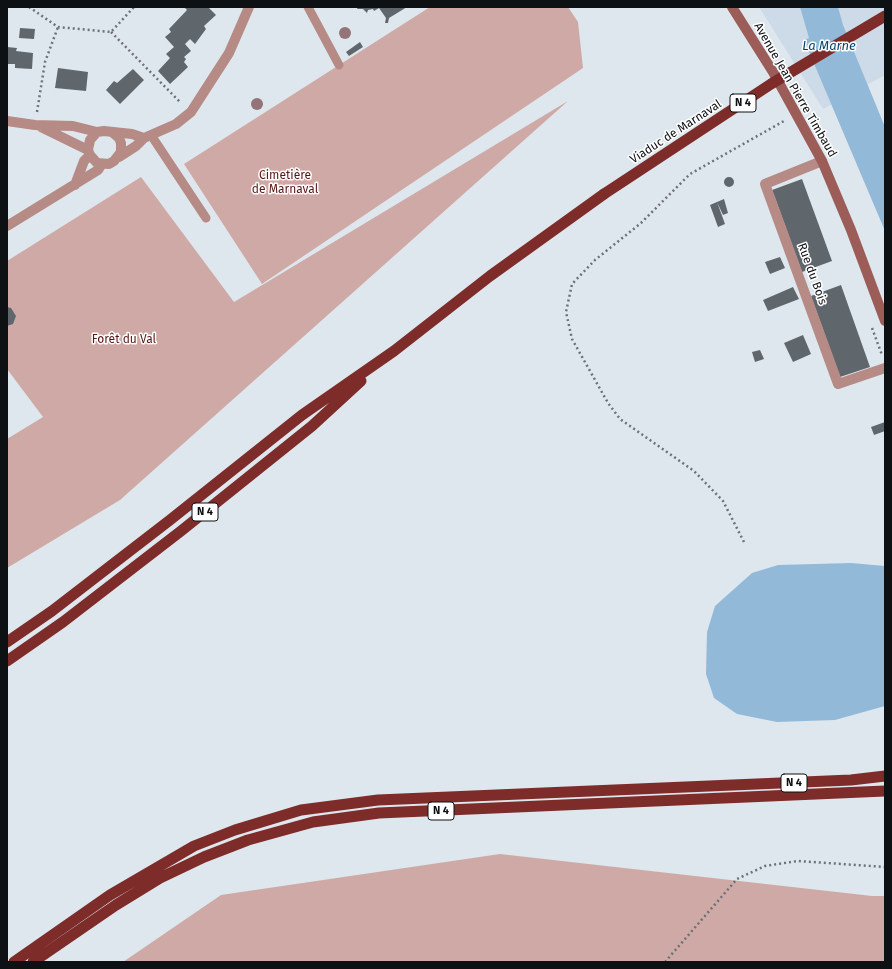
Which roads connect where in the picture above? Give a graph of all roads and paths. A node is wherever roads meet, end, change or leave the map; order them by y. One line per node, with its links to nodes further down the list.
1 (29, 7): 7 (path)
2 (134, 7): 8 (path)
3 (249, 7): 10 (street)
4 (308, 7): 9 (lane)
5 (732, 7): 11 (main road, Avenue Jean Pierre Timbaud)
6 (885, 16): 25 (highway, Viaduc de Marnaval / N 4, bridge)
7 (58, 27): 8 (path); 13 (path)
8 (111, 32): 10 (path)
9 (339, 65)
10 (191, 112): 16 (street)
11 (797, 113): 19 (main road, Avenue Jean Pierre Timbaud); 27 (path)
12 (7, 121): 13 (street)
13 (35, 125): 14 (street); 17 (street)
14 (97, 132): 15 (street); 17 (street)
15 (112, 132): 16 (street); 18 (street)
16 (148, 136): 18 (street); 22 (lane)
17 (89, 153): 20 (street); 21 (street)
18 (119, 157): 20 (street)
19 (822, 161): 24 (main road, Avenue Jean Pierre Timbaud); 26 (street, Rue du Bois)
20 (102, 164): 21 (street)
21 (75, 185): 23 (street)
22 (206, 218)
23 (7, 226)
24 (885, 321)
25 (394, 351): 28 (highway, N 4); 29 (highway, N 4)
26 (885, 368)
27 (744, 542)
28 (7, 642)
29 (7, 661)
30 (885, 776): 33 (highway, N 4)
31 (885, 792): 34 (highway, N 4)
32 (885, 867): 35 (path)
33 (14, 962)
34 (33, 962)
35 (665, 962)

